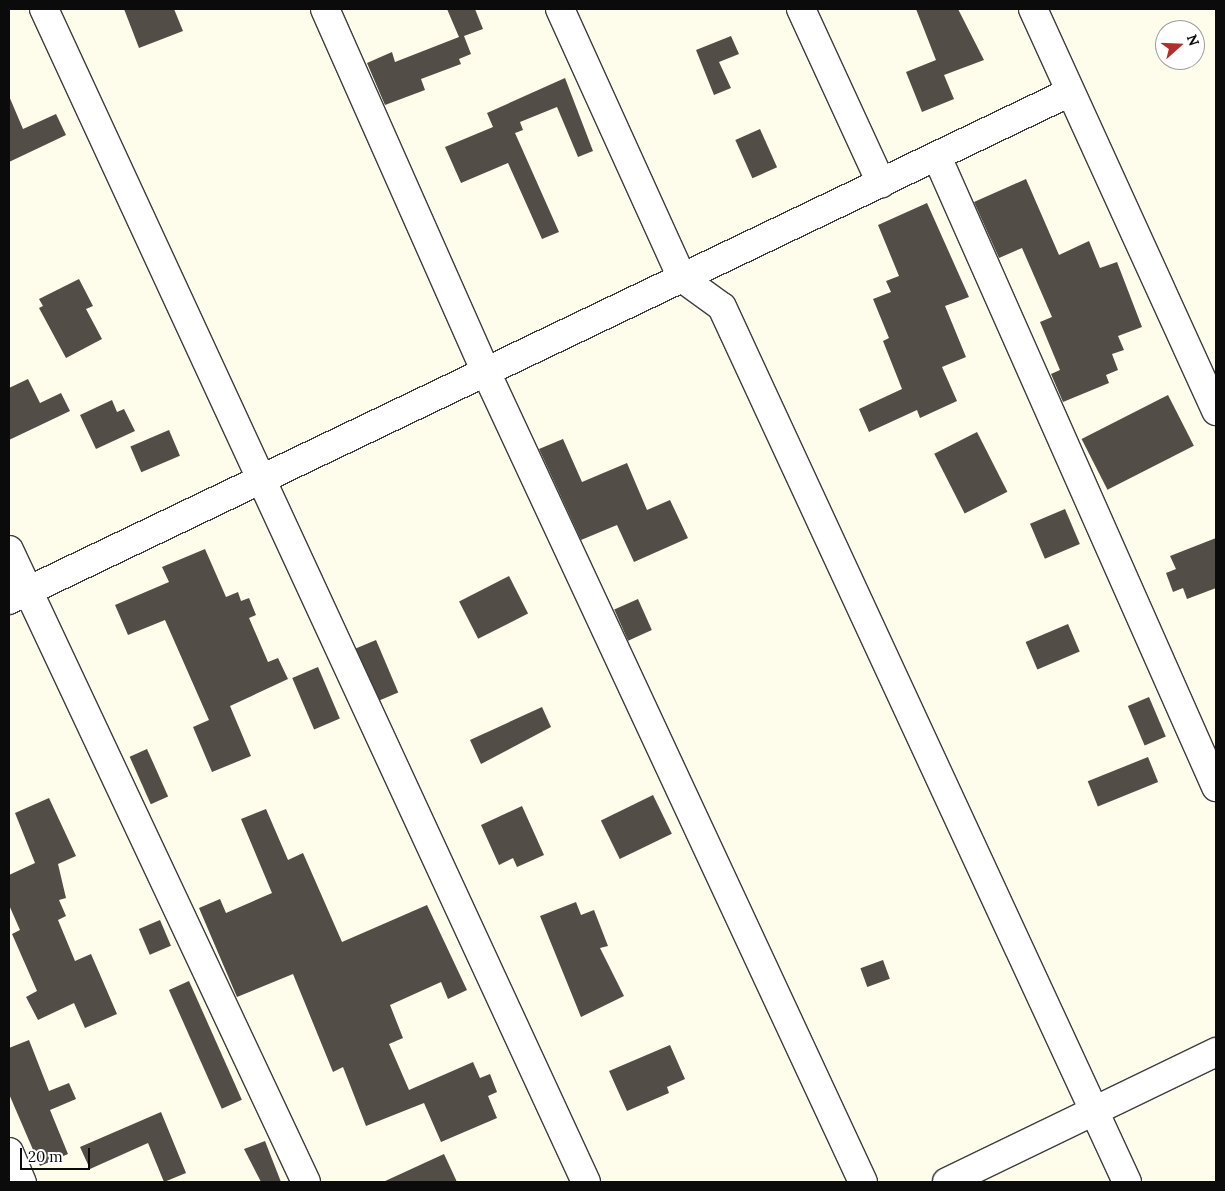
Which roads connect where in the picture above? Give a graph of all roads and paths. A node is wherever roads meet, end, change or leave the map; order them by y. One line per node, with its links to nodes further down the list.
1 (44, 9): 13 (street)
2 (324, 9): 10 (street)
3 (560, 9): 9 (street)
4 (801, 9): 8 (street)
5 (1033, 9): 6 (street)
6 (1070, 92): 7 (street); 11 (street)
7 (938, 159): 8 (street); 16 (street)
8 (881, 183): 9 (street)
9 (682, 278): 10 (street); 18 (street)
10 (486, 372): 13 (street); 23 (street)
11 (1210, 381): 12 (street)
12 (1216, 411)
13 (260, 480): 15 (street); 22 (street)
14 (9, 550): 15 (street)
15 (18, 596): 21 (street)
16 (1216, 786)
17 (1216, 1052): 18 (street)
18 (1091, 1112): 24 (street); 25 (street)
19 (9, 1152): 20 (street)
20 (22, 1182)
21 (306, 1182)
22 (586, 1182)
23 (863, 1182)
24 (947, 1182)
25 (1127, 1182)

